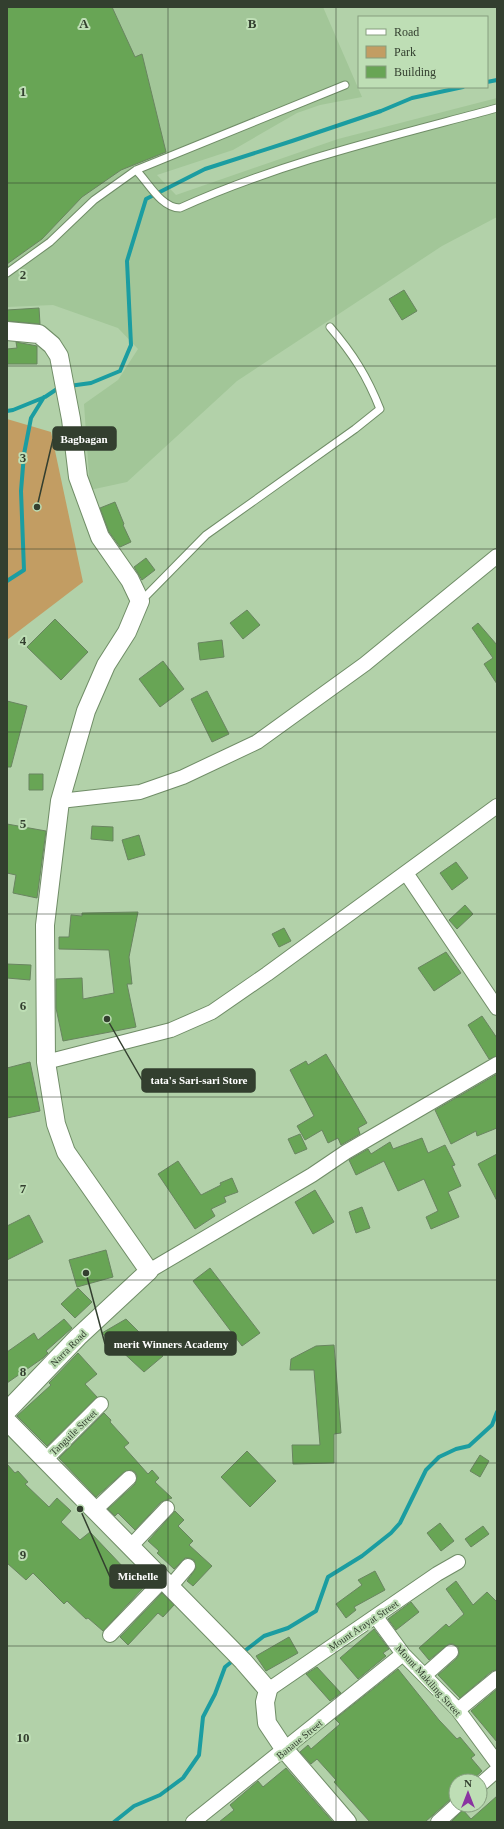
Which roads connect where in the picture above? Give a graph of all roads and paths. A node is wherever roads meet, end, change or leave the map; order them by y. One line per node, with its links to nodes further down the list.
1 (345, 86): 3 (lane)
2 (497, 108): 3 (lane)
3 (136, 170): 4 (lane)
4 (7, 273)
5 (330, 327): 8 (lane)
6 (7, 331): 8 (street)
7 (497, 556): 9 (street)
8 (140, 601): 9 (street)
9 (60, 801): 13 (street)
10 (497, 806): 11 (street)
11 (406, 873): 12 (street); 13 (street)
12 (497, 1008)
13 (46, 1062): 15 (street)
14 (497, 1064): 15 (street)
15 (149, 1271): 17 (street, Narra Road)
16 (101, 1404): 19 (street, Tanguile Street)
17 (7, 1411)
18 (7, 1421): 19 (street)
19 (45, 1460): 22 (street)
20 (129, 1478): 22 (street)
21 (167, 1508): 23 (street)
22 (96, 1509): 23 (street)
23 (130, 1547): 26 (street)
24 (458, 1562): 27 (street, Mount Arayat Street)
25 (188, 1566): 26 (street)
26 (167, 1583): 28 (street); 33 (street)
27 (376, 1617): 30 (street, Mount Makiling Street); 33 (street, Mount Arayat Street)
28 (110, 1634)
29 (451, 1652): 31 (street)
30 (403, 1654): 31 (street, Mount Makiling Street); 35 (street, Banaue Street)
31 (425, 1675): 34 (street, Mount Makiling Street)
32 (497, 1678): 34 (street)
33 (268, 1690): 35 (street)
34 (458, 1710): 36 (street, Mount Makiling Street)
35 (285, 1750): 40 (street, Banaue Street); 41 (street)
36 (497, 1763)
37 (497, 1770): 38 (street)
38 (488, 1778)
39 (448, 1813): 42 (street)
40 (193, 1822)
41 (347, 1822)
42 (438, 1822)

